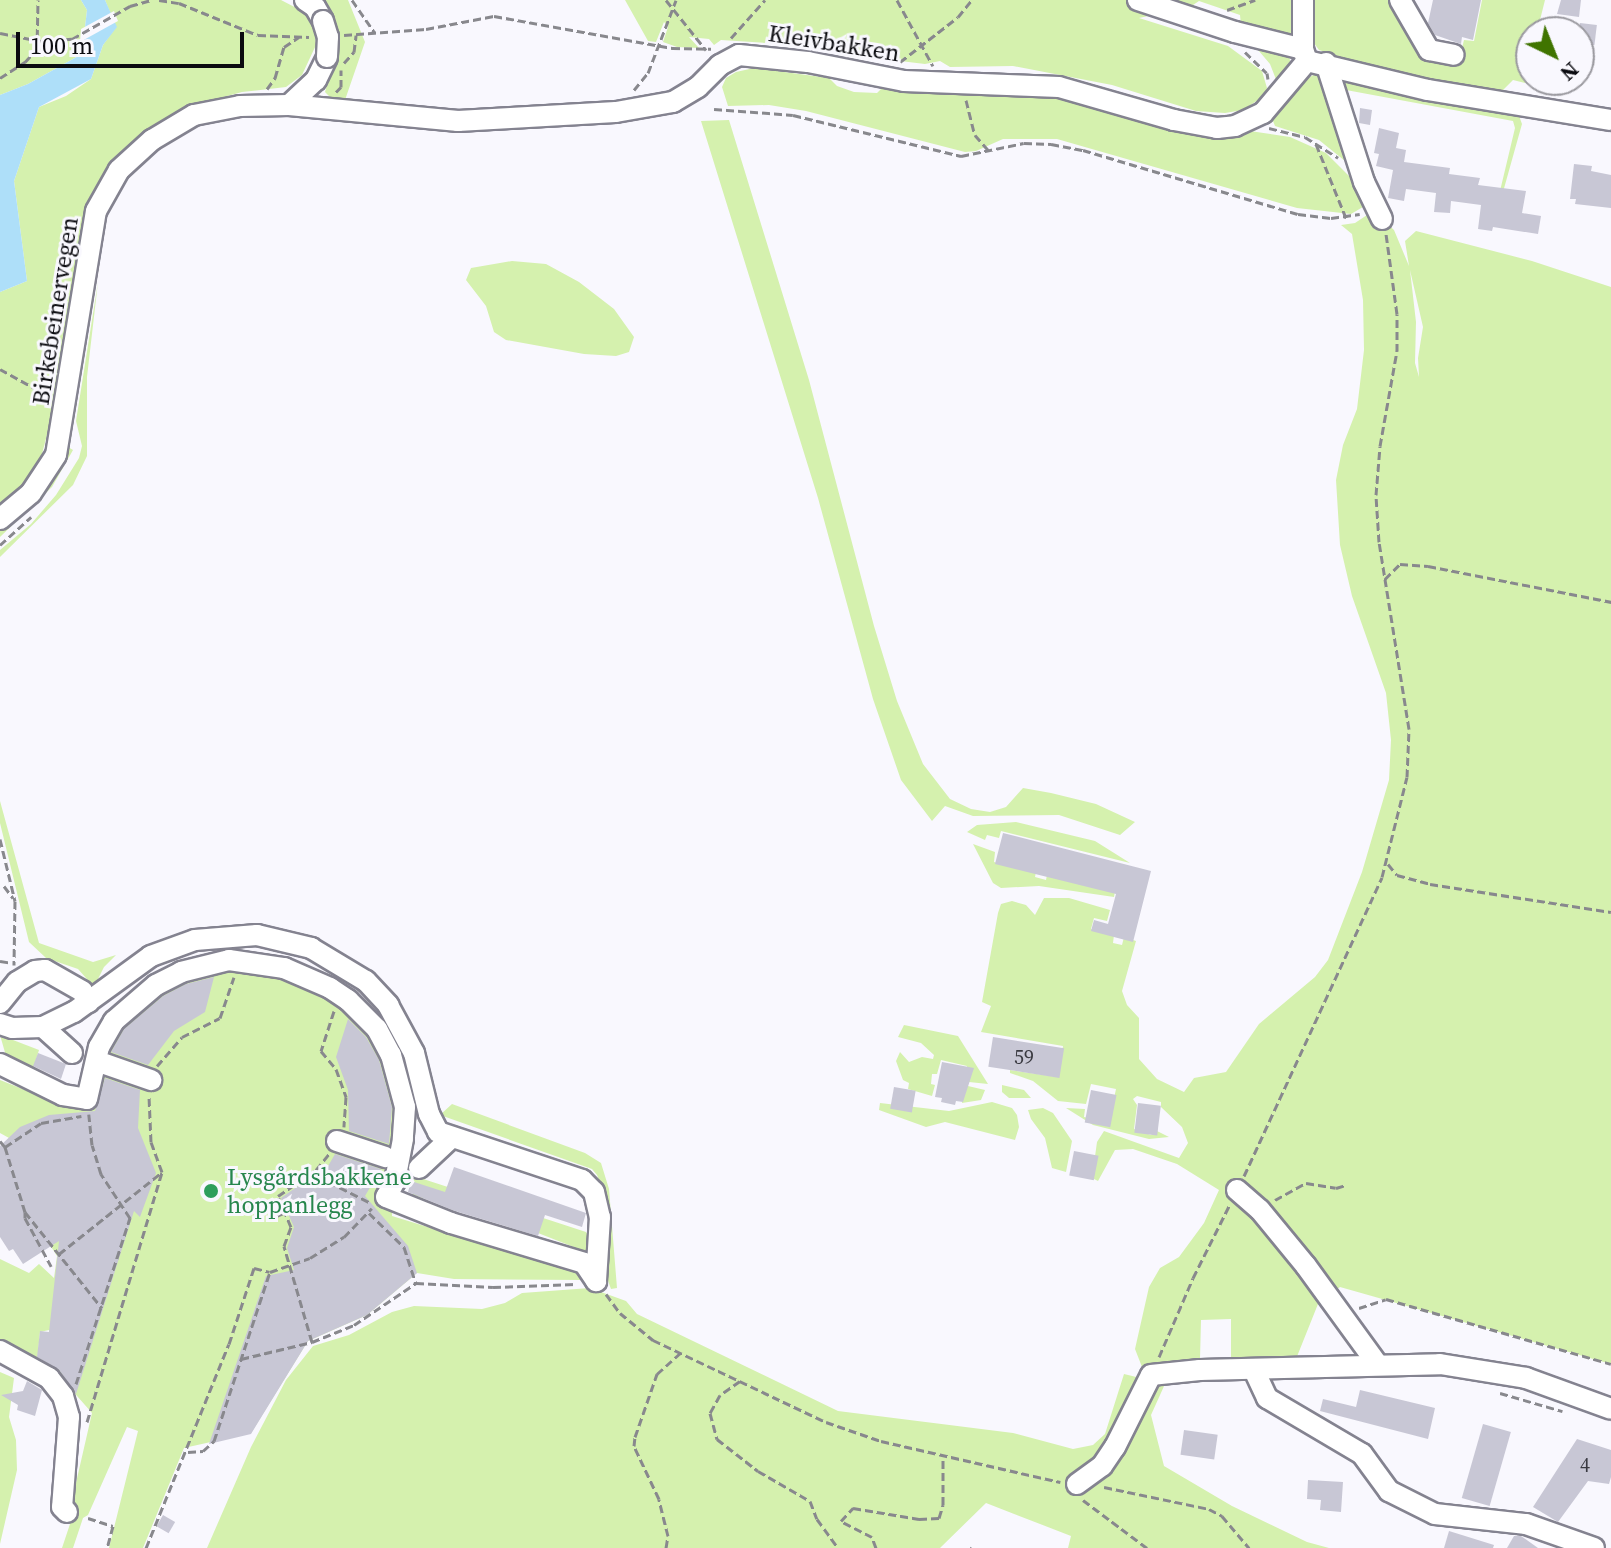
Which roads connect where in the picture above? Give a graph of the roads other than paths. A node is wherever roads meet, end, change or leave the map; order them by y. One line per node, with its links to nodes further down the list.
1 (305, 0): 7 (street, bridge)
2 (1138, 0): 6 (street)
3 (1303, 0): 6 (street)
4 (1400, 0): 5 (street)
5 (1454, 55)
6 (1312, 58): 7 (street, Kleivbakken); 8 (street); 9 (street)
7 (289, 105): 10 (street, Birkebeinervegen)
8 (1611, 120)
9 (1378, 210)
10 (0, 519)
11 (2, 1000): 12 (street)
12 (88, 1002): 14 (street); 19 (street)
13 (0, 1024): 14 (street)
14 (43, 1027): 15 (street)
15 (72, 1053)
16 (0, 1064): 19 (street)
17 (105, 1064): 18 (street)
18 (151, 1080)
19 (452, 1137): 22 (street)
20 (337, 1141): 21 (street)
21 (385, 1157)
22 (419, 1168)
23 (1237, 1190): 25 (street)
24 (0, 1351): 29 (street)
25 (1378, 1365): 26 (street); 27 (street)
26 (1254, 1370): 28 (street); 30 (street)
27 (1611, 1409)
28 (1079, 1491)
29 (67, 1512)
30 (1594, 1548)

